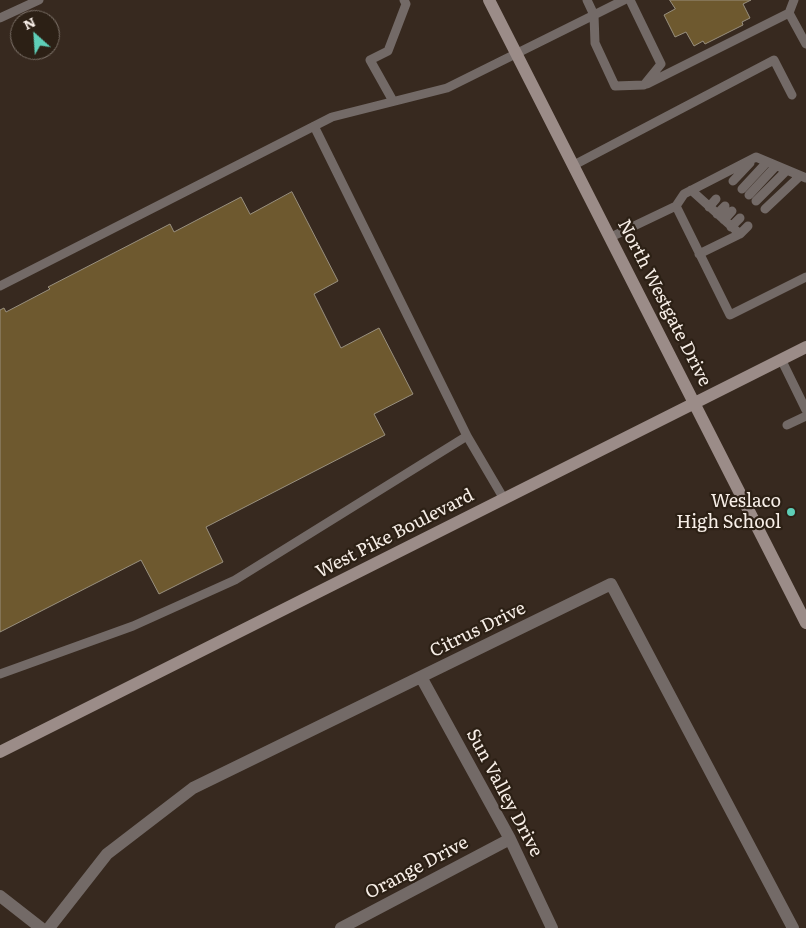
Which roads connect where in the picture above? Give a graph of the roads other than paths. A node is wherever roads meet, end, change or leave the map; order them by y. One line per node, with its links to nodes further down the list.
1 (39, 0): 10 (lane)
2 (404, 0): 15 (lane)
3 (489, 0): 12 (street, North Westgate Drive)
4 (587, 0): 9 (lane)
5 (624, 0): 9 (lane)
6 (630, 0): 13 (lane)
7 (794, 0): 8 (lane)
8 (789, 13): 11 (lane); 13 (lane)
9 (594, 15): 12 (lane); 13 (lane)
10 (0, 18)
11 (806, 44)
12 (517, 54): 15 (lane); 18 (street, North Westgate Drive)
13 (644, 85)
14 (792, 95): 18 (lane)
15 (394, 101): 16 (lane)
16 (314, 126): 36 (lane); 43 (lane)
17 (756, 157): 19 (lane); 22 (lane); 23 (lane)
18 (574, 164): 33 (street, North Westgate Drive)
19 (772, 164): 20 (lane); 24 (lane)
20 (787, 170): 21 (lane); 26 (lane)
21 (803, 177): 29 (lane)
22 (734, 181)
23 (691, 190): 27 (lane); 28 (lane)
24 (745, 192)
25 (716, 199): 28 (lane)
26 (756, 201)
27 (676, 206): 33 (lane); 34 (lane)
28 (710, 207): 30 (lane)
29 (765, 209)
30 (724, 220): 30 (lane); 32 (lane)
31 (748, 226): 32 (lane)
32 (740, 234): 34 (lane)
33 (611, 238): 39 (street, North Westgate Drive)
34 (700, 254): 35 (lane)
35 (806, 278)
36 (0, 286)
37 (806, 347): 38 (street, West Pike Boulevard)
38 (782, 360): 39 (street, West Pike Boulevard); 40 (lane)
39 (696, 403): 44 (street, West Pike Boulevard); 45 (street, North Westgate Drive)
40 (806, 410)
41 (806, 416): 42 (lane)
42 (787, 425)
43 (468, 436): 44 (lane); 46 (lane)
44 (504, 499): 48 (street, West Pike Boulevard)
45 (806, 623)
46 (0, 674)
47 (421, 677): 49 (street, Sun Valley Drive); 52 (street, Citrus Drive); 55 (street, Citrus Drive)
48 (0, 752)
49 (510, 839): 53 (street, Orange Drive); 54 (street, Sun Valley Drive)
50 (0, 896): 51 (street)
51 (41, 928)
52 (49, 928)
53 (341, 928)
54 (552, 928)
55 (793, 928)

